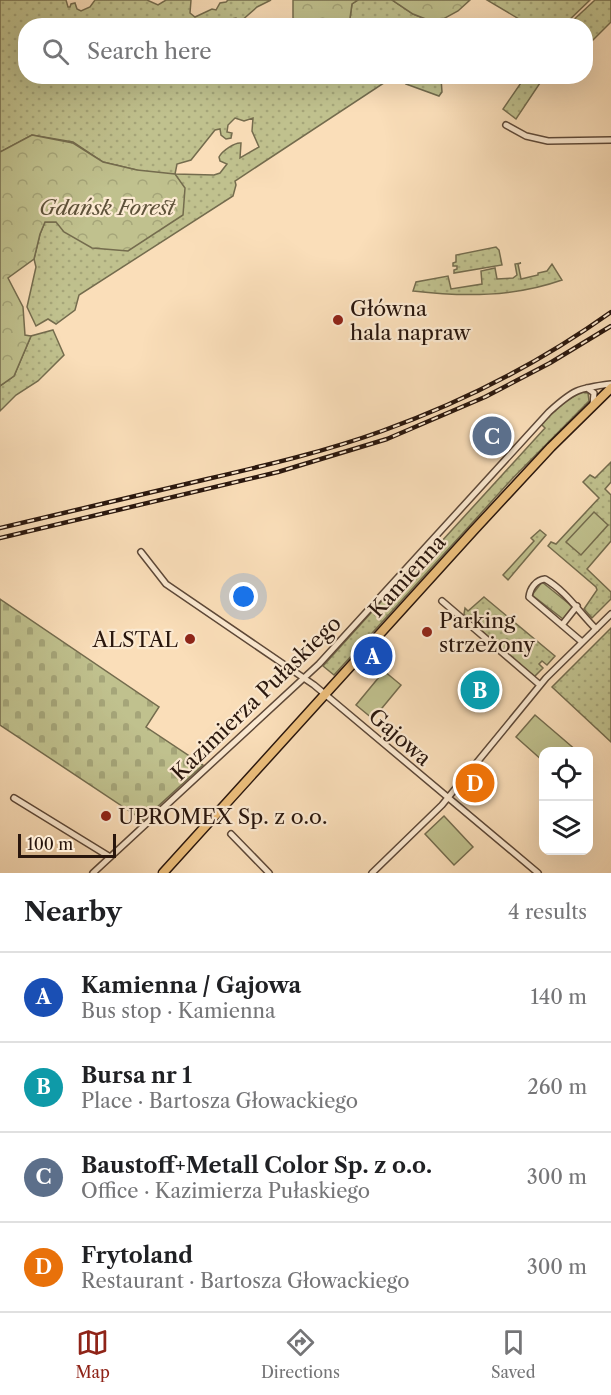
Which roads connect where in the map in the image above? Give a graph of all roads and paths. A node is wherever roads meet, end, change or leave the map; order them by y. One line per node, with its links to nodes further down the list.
1 (506, 125): 2 (street)
2 (611, 140)
3 (611, 386): 4 (street, Kazimierza Pułaskiego); 5 (main road, Kamienna)
4 (586, 388): 5 (street); 13 (street, Kazimierza Pułaskiego)
5 (592, 406): 15 (main road, Kamienna)
6 (141, 552): 13 (street)
7 (442, 601): 14 (street)
8 (577, 606): 10 (street); 10 (street); 11 (street)
9 (611, 614): 11 (street)
10 (562, 625): 12 (street)
11 (596, 629): 12 (street)
12 (582, 642): 14 (street)
13 (305, 678): 15 (street, Gajowa); 19 (street, Kazimierza Pułaskiego)
14 (540, 685): 17 (street)
15 (325, 693): 17 (street, Gajowa); 21 (main road, Kamienna)
16 (14, 798): 19 (street)
17 (447, 798): 23 (street); 24 (street, Gajowa)
18 (231, 834): 22 (street)
19 (110, 857): 20 (street, Kazimierza Pułaskiego)
20 (93, 873)
21 (163, 873)
22 (269, 873)
23 (372, 873)
24 (538, 873)

